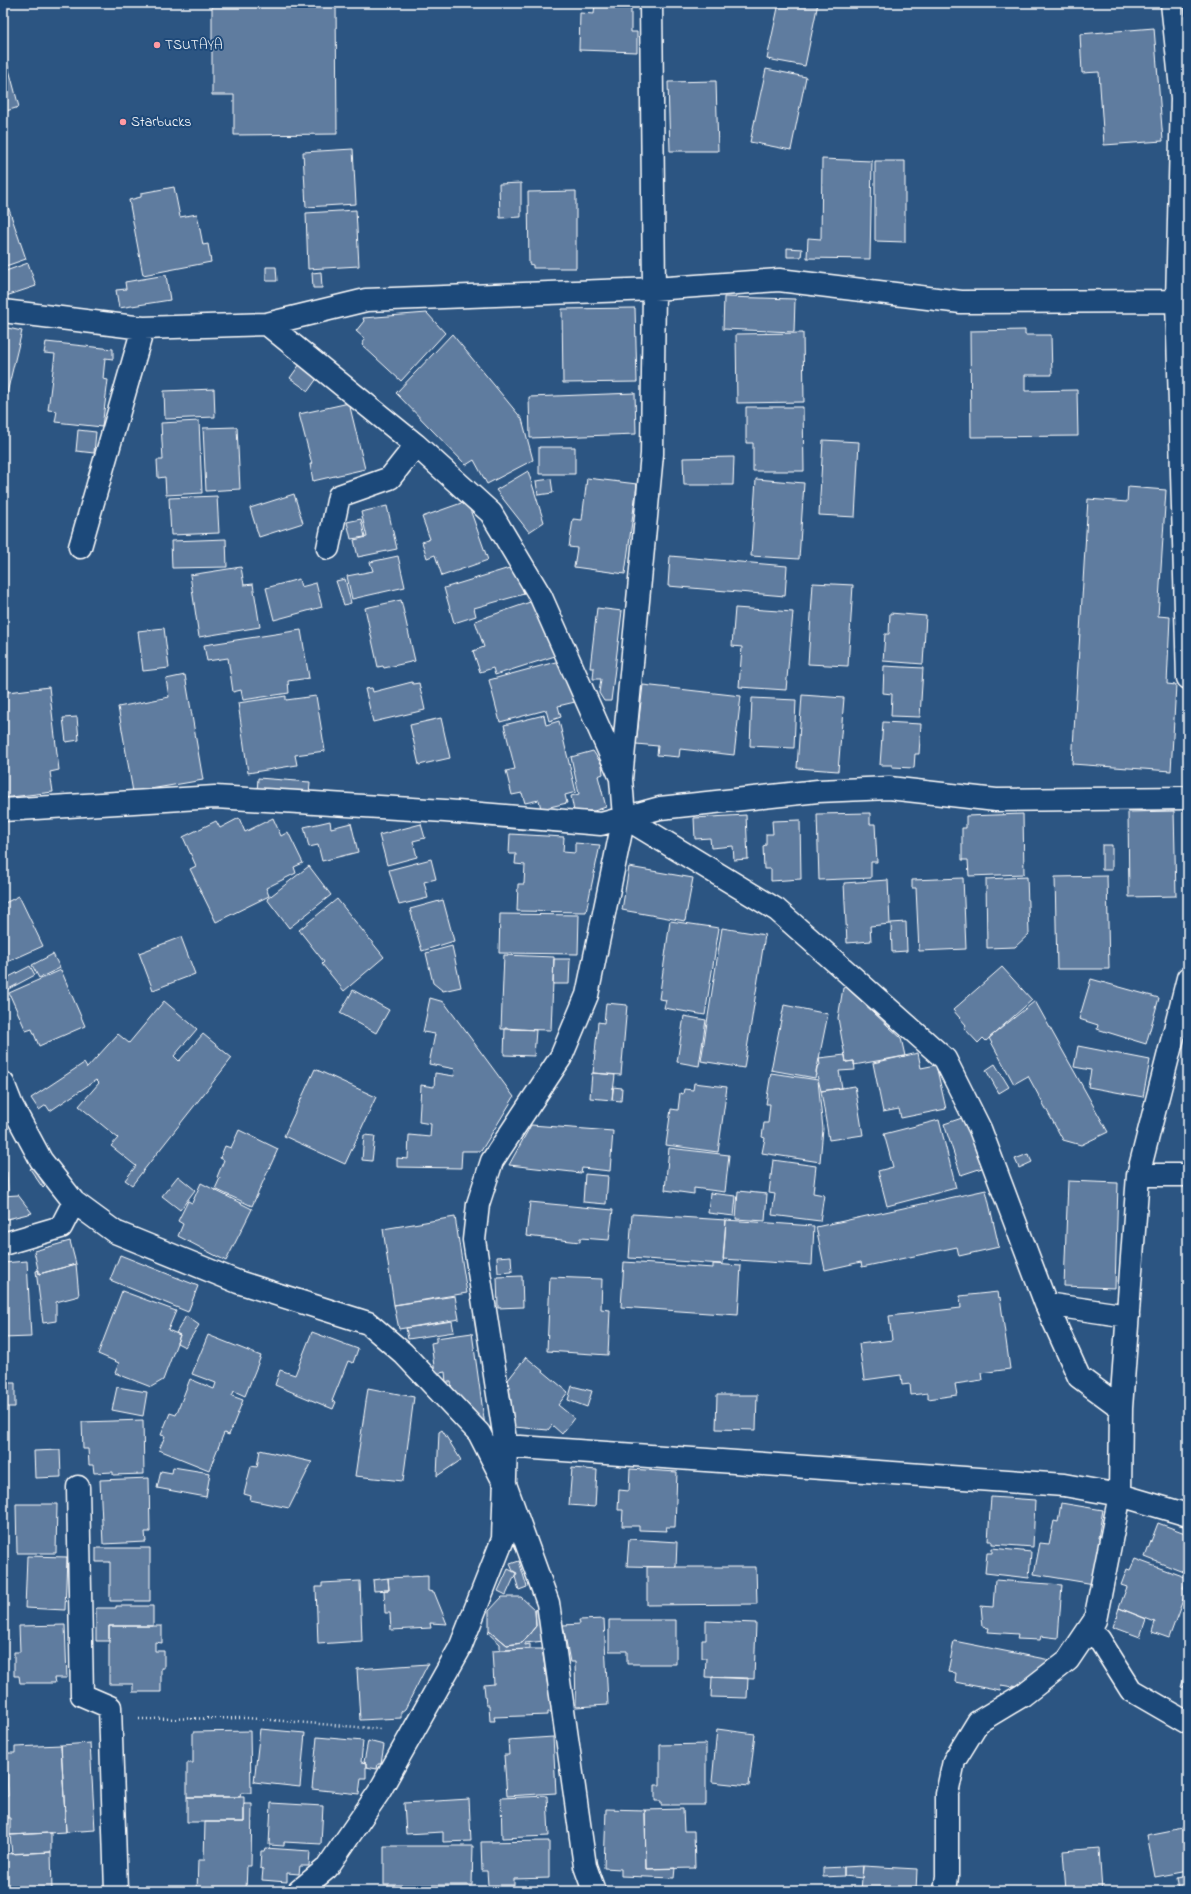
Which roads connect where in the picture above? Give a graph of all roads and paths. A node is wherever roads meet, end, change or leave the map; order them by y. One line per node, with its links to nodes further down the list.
1 (651, 3): 3 (street)
2 (1172, 3): 4 (street)
3 (654, 289): 4 (street); 6 (street); 12 (street)
4 (1183, 301): 11 (street)
5 (3, 311): 7 (street)
6 (267, 324): 7 (street); 8 (street)
7 (143, 328): 9 (street)
8 (416, 445): 10 (street); 12 (street)
9 (80, 547)
10 (328, 548)
11 (1188, 678)
12 (621, 779): 15 (street)
13 (1188, 798): 15 (street)
14 (3, 810): 15 (street)
15 (624, 817): 22 (street); 25 (street)
16 (1188, 978): 18 (street)
17 (3, 1083): 20 (street)
18 (1138, 1175): 19 (street); 23 (street)
19 (1188, 1175)
20 (74, 1202): 21 (street); 25 (street)
21 (3, 1244)
22 (1046, 1304): 23 (street); 24 (street)
23 (1128, 1316): 24 (street)
24 (1121, 1408): 27 (street)
25 (497, 1447): 27 (street); 29 (street)
26 (78, 1487): 31 (street)
27 (1120, 1495): 28 (street); 30 (street)
28 (1188, 1515)
29 (512, 1534): 33 (street); 36 (street)
30 (1089, 1631): 32 (street); 37 (street)
31 (111, 1720): 33 (path); 34 (street)
32 (1188, 1723)
33 (414, 1731): 35 (street)
34 (116, 1891)
35 (299, 1891)
36 (594, 1891)
37 (945, 1891)

